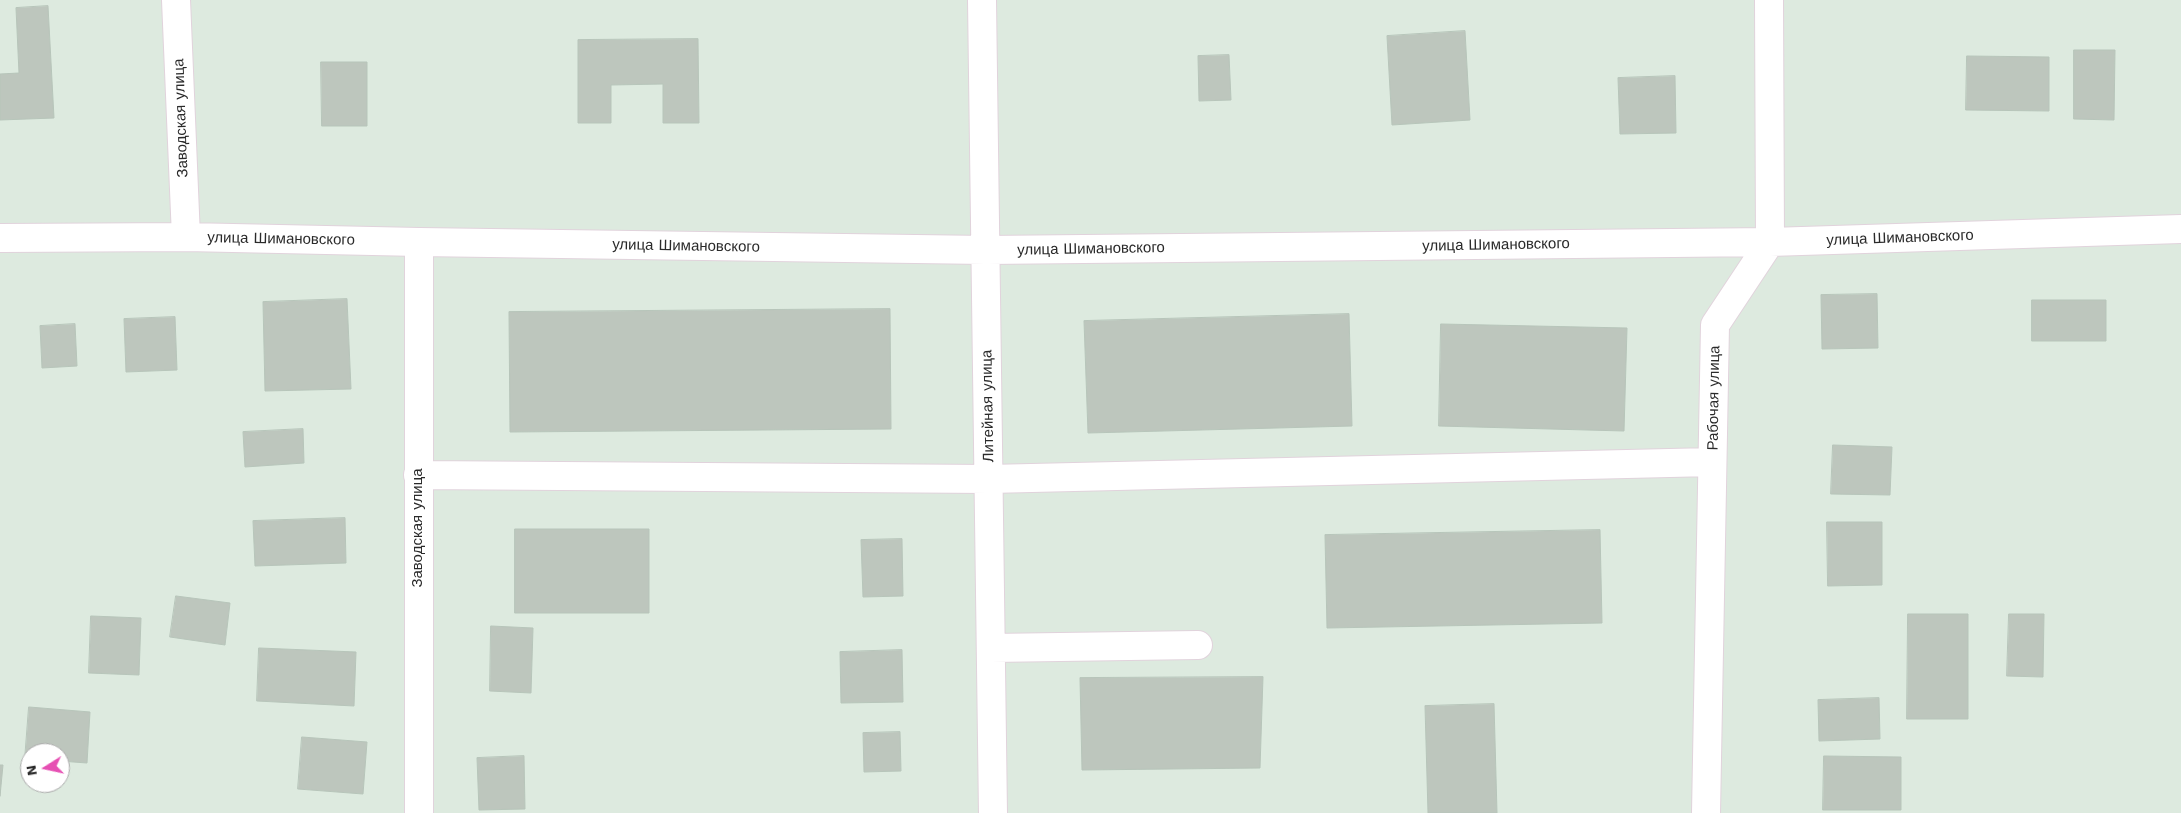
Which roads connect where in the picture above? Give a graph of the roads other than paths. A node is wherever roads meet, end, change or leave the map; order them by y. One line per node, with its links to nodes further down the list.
1 (176, 0): 5 (street, Заводская улица)
2 (982, 0): 9 (street, Литейная улица)
3 (1769, 0): 8 (street)
4 (2181, 229): 8 (street, улица Шимановского)
5 (186, 237): 6 (street, улица Шимановского); 7 (street, улица Шимановского)
6 (0, 238)
7 (419, 242): 9 (street, улица Шимановского); 11 (street, Заводская улица)
8 (1770, 242): 9 (street, улица Шимановского); 10 (street, Рабочая улица)
9 (986, 250): 12 (street, Литейная улица)
10 (1712, 462): 12 (street); 17 (street, Рабочая улица)
11 (418, 475): 12 (street); 15 (street, Заводская улица)
12 (988, 479): 14 (street, Литейная улица)
13 (1198, 645): 14 (street)
14 (991, 648): 16 (street, Литейная улица)
15 (419, 813)
16 (993, 813)
17 (1706, 813)

